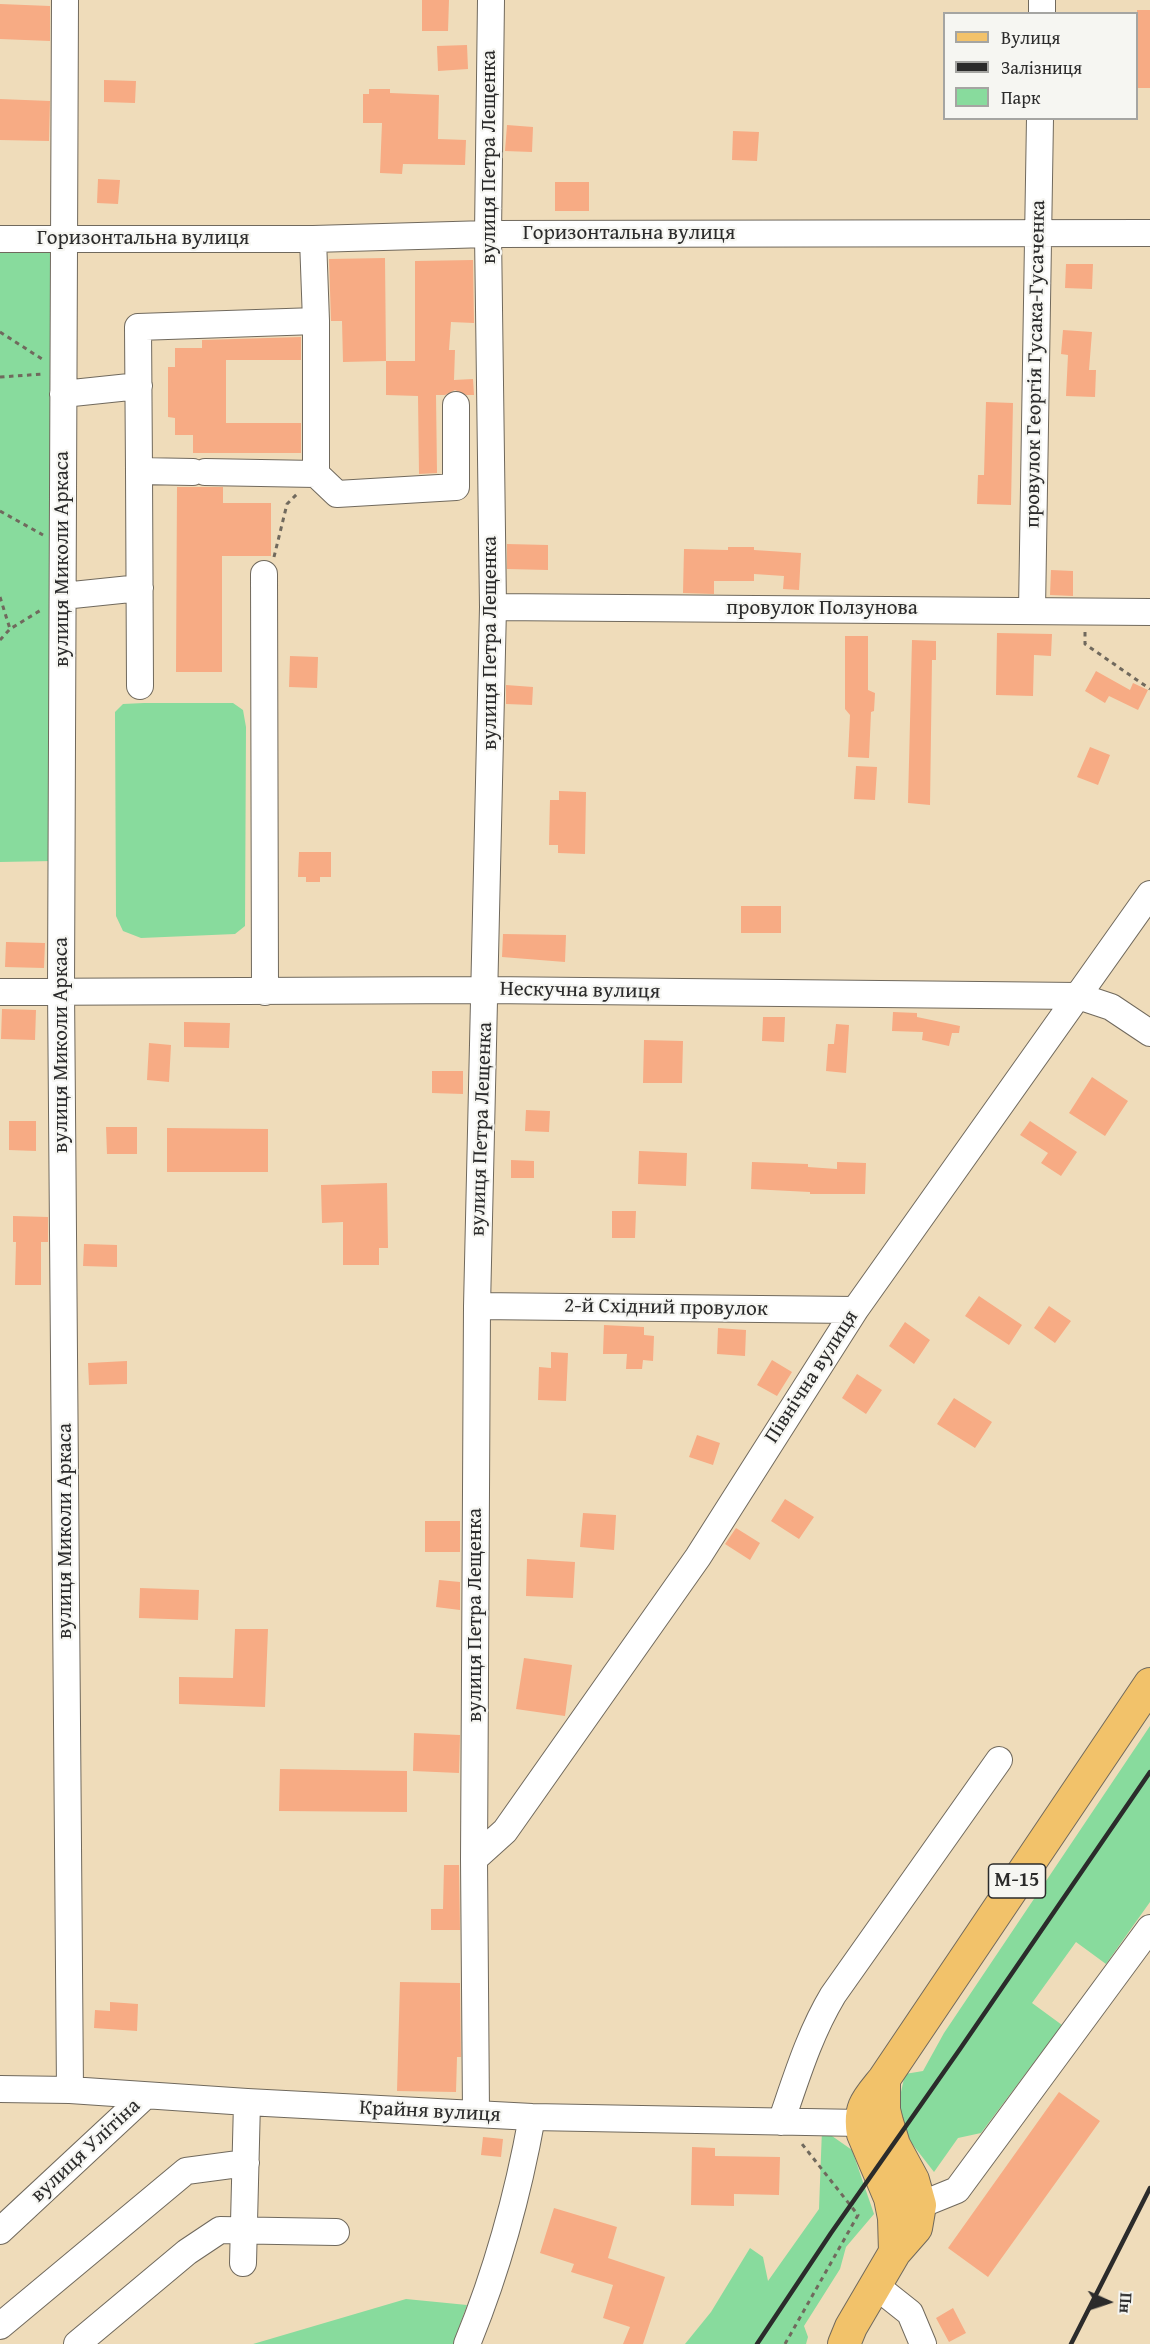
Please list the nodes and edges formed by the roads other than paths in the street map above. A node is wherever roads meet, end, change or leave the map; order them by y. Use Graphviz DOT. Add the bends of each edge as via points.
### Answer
graph roads {
  1 [pos="65,0"];
  2 [pos="491,0"];
  3 [pos="1040,120"];
  4 [pos="1150,233"];
  5 [pos="488,234"];
  6 [pos="1038,234"];
  7 [pos="0,239"];
  8 [pos="64,239"];
  9 [pos="314,239"];
  10 [pos="316,321"];
  11 [pos="63,384"];
  12 [pos="138,386"];
  13 [pos="456,405"];
  14 [pos="139,471"];
  15 [pos="316,474"];
  16 [pos="264,574"];
  17 [pos="140,588"];
  18 [pos="63,597"];
  19 [pos="493,607"];
  20 [pos="1032,610"];
  21 [pos="1150,612"];
  22 [pos="140,686"];
  23 [pos="1150,894"];
  24 [pos="486,990"];
  25 [pos="0,992"];
  26 [pos="61,992"];
  27 [pos="265,992"];
  28 [pos="1077,996"];
  29 [pos="1150,1033"];
  30 [pos="477,1306"];
  31 [pos="855,1310"];
  32 [pos="1150,1684"];
  33 [pos="999,1760"];
  34 [pos="474,1859"];
  35 [pos="1150,1928"];
  36 [pos="0,2089"];
  37 [pos="70,2090"];
  38 [pos="145,2096"];
  39 [pos="247,2102"];
  40 [pos="476,2113"];
  41 [pos="532,2117"];
  42 [pos="782,2122"];
  43 [pos="874,2123"];
  44 [pos="246,2163"];
  45 [pos="920,2205"];
  46 [pos="0,2230"];
  47 [pos="244,2230"];
  48 [pos="336,2232"];
  49 [pos="895,2252"];
  50 [pos="243,2263"];
  51 [pos="876,2286"];
  52 [pos="0,2326"];
  53 [pos="77,2344"];
  54 [pos="467,2344"];
  55 [pos="844,2344"];
  56 [pos="923,2344"];
  1 -- 8 [label="street, вулиця Миколи Аркаса"];
  2 -- 5 [label="street, вулиця Петра Лещенка"];
  3 -- 6 [label="street, провулок Георгія Гусака-Гусаченка"];
  4 -- 6 [label="street, Горизонтальна вулиця"];
  5 -- 6 [label="street, Горизонтальна вулиця"];
  5 -- 9 [label="street, Горизонтальна вулиця"];
  5 -- 19 [label="street, вулиця Петра Лещенка"];
  6 -- 20 [label="street, провулок Георгія Гусака-Гусаченка"];
  7 -- 8 [label="street, Горизонтальна вулиця"];
  8 -- 9 [label="street, Горизонтальна вулиця"];
  8 -- 11 [label="street, вулиця Миколи Аркаса"];
  9 -- 10 [label="street"];
  10 -- 12 [label="street" via="138,327"];
  10 -- 15 [label="street"];
  11 -- 12 [label="street"];
  11 -- 18 [label="street, вулиця Миколи Аркаса"];
  12 -- 14 [label="street"];
  13 -- 15 [label="street" via="456,488 337,494"];
  14 -- 15 [label="street"];
  14 -- 17 [label="street"];
  16 -- 27 [label="street"];
  17 -- 18 [label="street"];
  17 -- 22 [label="street"];
  18 -- 26 [label="street, вулиця Миколи Аркаса"];
  19 -- 20 [label="street, провулок Ползунова"];
  19 -- 24 [label="street, вулиця Петра Лещенка"];
  20 -- 21 [label="street, провулок Ползунова"];
  23 -- 28 [label="street, Північна вулиця"];
  24 -- 27 [label="street, Нескучна вулиця"];
  24 -- 28 [label="street, Нескучна вулиця"];
  24 -- 30 [label="street, вулиця Петра Лещенка"];
  25 -- 26 [label="street, Нескучна вулиця"];
  26 -- 27 [label="street, Нескучна вулиця"];
  26 -- 37 [label="street, вулиця Миколи Аркаса"];
  28 -- 29 [label="street, Нескучна вулиця" via="1111,1006"];
  28 -- 31 [label="street, Північна вулиця"];
  30 -- 31 [label="street, 2-й Східний провулок"];
  30 -- 34 [label="street, вулиця Петра Лещенка"];
  31 -- 34 [label="street, Північна вулиця" via="698,1557 505,1831"];
  32 -- 43 [label="main road, М-15" via="884,2079"];
  33 -- 42 [label="street" via="833,1995 808,2043"];
  34 -- 40 [label="street, вулиця Петра Лещенка"];
  35 -- 45 [label="street" via="957,2190"];
  36 -- 37 [label="street, Крайня вулиця"];
  37 -- 38 [label="street, Крайня вулиця"];
  38 -- 39 [label="street, Крайня вулиця"];
  38 -- 46 [label="street, вулиця Улітіна"];
  39 -- 40 [label="street, Крайня вулиця"];
  39 -- 44 [label="street"];
  40 -- 41 [label="street, Крайня вулиця"];
  41 -- 42 [label="street, Крайня вулиця"];
  41 -- 54 [label="street" via="492,2280"];
  42 -- 43 [label="street, Крайня вулиця"];
  43 -- 45 [label="main road, М-15" via="894,2145 913,2180"];
  43 -- 49 [label="main road, М-15" via="868,2149 890,2198"];
  44 -- 47 [label="street"];
  44 -- 52 [label="street" via="186,2171"];
  45 -- 49 [label="main road" via="916,2228"];
  47 -- 48 [label="street"];
  47 -- 50 [label="street"];
  47 -- 53 [label="street" via="220,2230 187,2252"];
  49 -- 51 [label="main road"];
  51 -- 55 [label="main road"];
  51 -- 56 [label="street" via="910,2313"];
}
